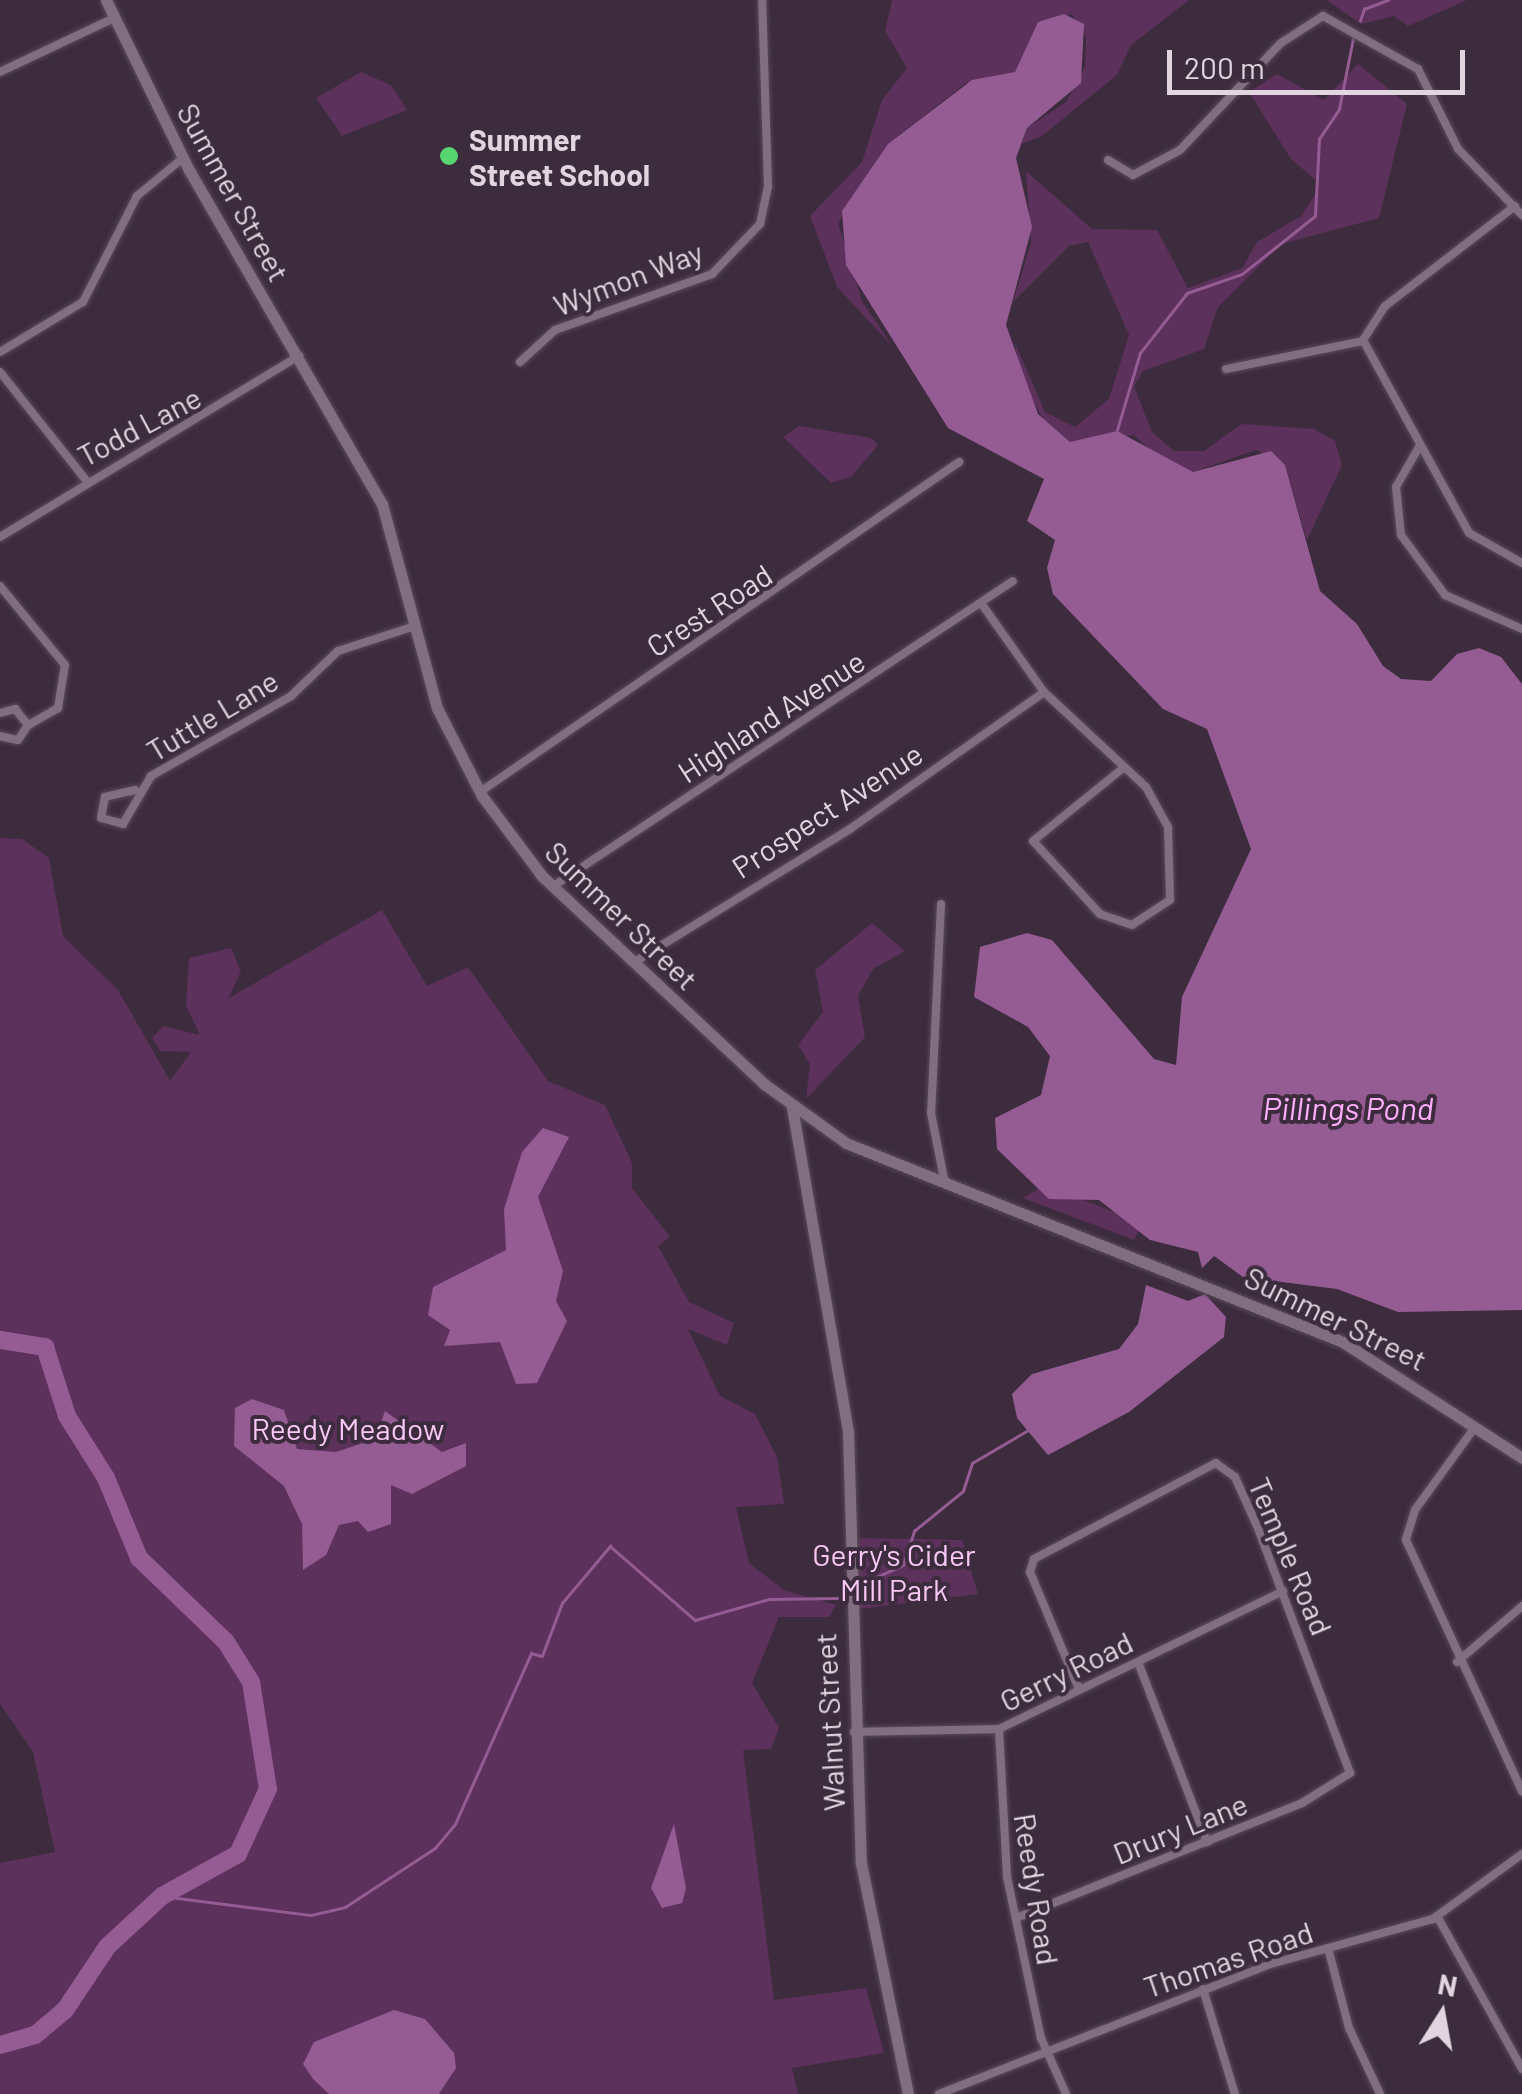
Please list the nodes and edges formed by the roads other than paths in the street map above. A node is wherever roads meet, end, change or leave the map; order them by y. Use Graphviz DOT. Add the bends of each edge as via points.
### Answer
graph roads {
  1 [pos="106,0"];
  2 [pos="762,0"];
  3 [pos="114,18"];
  4 [pos="0,72"];
  5 [pos="184,158"];
  6 [pos="1108,160"];
  7 [pos="1515,206"];
  8 [pos="1522,214"];
  9 [pos="1363,341"];
  10 [pos="0,352"];
  11 [pos="300,356"];
  12 [pos="520,362"];
  13 [pos="1226,369"];
  14 [pos="0,372"];
  15 [pos="1419,446"];
  16 [pos="960,462"];
  17 [pos="86,480"];
  18 [pos="0,536"];
  19 [pos="1522,563"];
  20 [pos="1013,582"];
  21 [pos="0,586"];
  22 [pos="981,603"];
  23 [pos="415,626"];
  24 [pos="1522,628"];
  25 [pos="1044,692"];
  26 [pos="0,713"];
  27 [pos="28,725"];
  28 [pos="0,736"];
  29 [pos="1122,769"];
  30 [pos="136,790"];
  31 [pos="480,792"];
  32 [pos="552,887"];
  33 [pos="941,904"];
  34 [pos="633,963"];
  35 [pos="792,1107"];
  36 [pos="945,1184"];
  37 [pos="1478,1424"];
  38 [pos="1522,1458"];
  39 [pos="1282,1590"];
  40 [pos="1522,1606"];
  41 [pos="1138,1662"];
  42 [pos="1457,1662"];
  43 [pos="1078,1687"];
  44 [pos="999,1729"];
  45 [pos="854,1732"];
  46 [pos="1350,1773"];
  47 [pos="1522,1791"];
  48 [pos="1207,1842"];
  49 [pos="1522,1854"];
  50 [pos="1021,1916"];
  51 [pos="1437,1916"];
  52 [pos="1328,1948"];
  53 [pos="1203,1989"];
  54 [pos="1051,2050"];
  55 [pos="1522,2069"];
  56 [pos="908,2094"];
  57 [pos="939,2094"];
  58 [pos="1066,2094"];
  59 [pos="1235,2094"];
  60 [pos="1380,2094"];
  1 -- 3 [label="main road, Summer Street"];
  2 -- 12 [label="street, Wymon Way" via="768,187 760,224 712,274 554,330"];
  3 -- 4 [label="street"];
  3 -- 5 [label="main road, Summer Street"];
  5 -- 10 [label="street" via="137,196 83,302"];
  5 -- 11 [label="main road, Summer Street"];
  6 -- 7 [label="street" via="1132,175 1180,150 1281,43 1324,16 1418,69 1458,149"];
  7 -- 8 [label="street"];
  7 -- 9 [label="street" via="1388,303"];
  9 -- 13 [label="street"];
  9 -- 15 [label="street"];
  11 -- 17 [label="street, Todd Lane"];
  11 -- 23 [label="main road, Summer Street" via="387,516"];
  14 -- 17 [label="street"];
  15 -- 19 [label="street" via="1476,542"];
  15 -- 24 [label="street" via="1396,487 1403,540 1445,596"];
  16 -- 31 [label="street, Crest Road"];
  17 -- 18 [label="street, Todd Lane"];
  20 -- 22 [label="street, Highland Avenue"];
  21 -- 27 [label="street" via="65,666 58,708"];
  22 -- 25 [label="street"];
  22 -- 32 [label="street, Highland Avenue"];
  23 -- 30 [label="street, Tuttle Lane" via="338,652 292,696"];
  23 -- 31 [label="main road, Summer Street" via="437,708"];
  25 -- 29 [label="street"];
  25 -- 34 [label="street, Prospect Avenue" via="850,829"];
  26 -- 27 [label="street" via="14,709"];
  27 -- 28 [label="street" via="18,740"];
  29 -- 29 [label="street" via="1146,787 1173,846 1170,900 1151,920 1109,922 1034,848 1036,834"];
  30 -- 30 [label="street, Tuttle Lane" via="123,824 101,818 105,797"];
  31 -- 32 [label="main road, Summer Street"];
  32 -- 34 [label="main road, Summer Street"];
  33 -- 36 [label="street" via="932,1114"];
  34 -- 35 [label="main road, Summer Street"];
  35 -- 36 [label="main road, Summer Street" via="862,1152"];
  35 -- 45 [label="main road, Walnut Street" via="848,1432"];
  36 -- 37 [label="main road, Summer Street" via="1324,1334"];
  37 -- 38 [label="main road, Summer Street"];
  37 -- 42 [label="street" via="1414,1510 1406,1540"];
  39 -- 41 [label="street, Gerry Road"];
  39 -- 43 [label="street, Temple Road" via="1235,1476 1216,1463 1192,1472 1034,1559 1030,1572"];
  39 -- 46 [label="street, Temple Road"];
  40 -- 42 [label="street"];
  41 -- 43 [label="street, Gerry Road"];
  41 -- 48 [label="street"];
  42 -- 47 [label="street"];
  43 -- 44 [label="street, Gerry Road"];
  44 -- 45 [label="street, Gerry Road"];
  44 -- 50 [label="street, Reedy Road" via="1007,1877"];
  45 -- 56 [label="main road, Walnut Street" via="872,1944"];
  46 -- 48 [label="street, Drury Lane"];
  48 -- 50 [label="street, Drury Lane"];
  49 -- 51 [label="street, Thomas Road"];
  50 -- 54 [label="street, Reedy Road" via="1028,1986"];
  51 -- 52 [label="street, Thomas Road"];
  51 -- 55 [label="street"];
  52 -- 53 [label="street, Thomas Road"];
  52 -- 60 [label="street" via="1349,2028"];
  53 -- 54 [label="street, Thomas Road"];
  53 -- 59 [label="street"];
  54 -- 57 [label="street, Thomas Road"];
  54 -- 58 [label="street, Reedy Road"];
}
